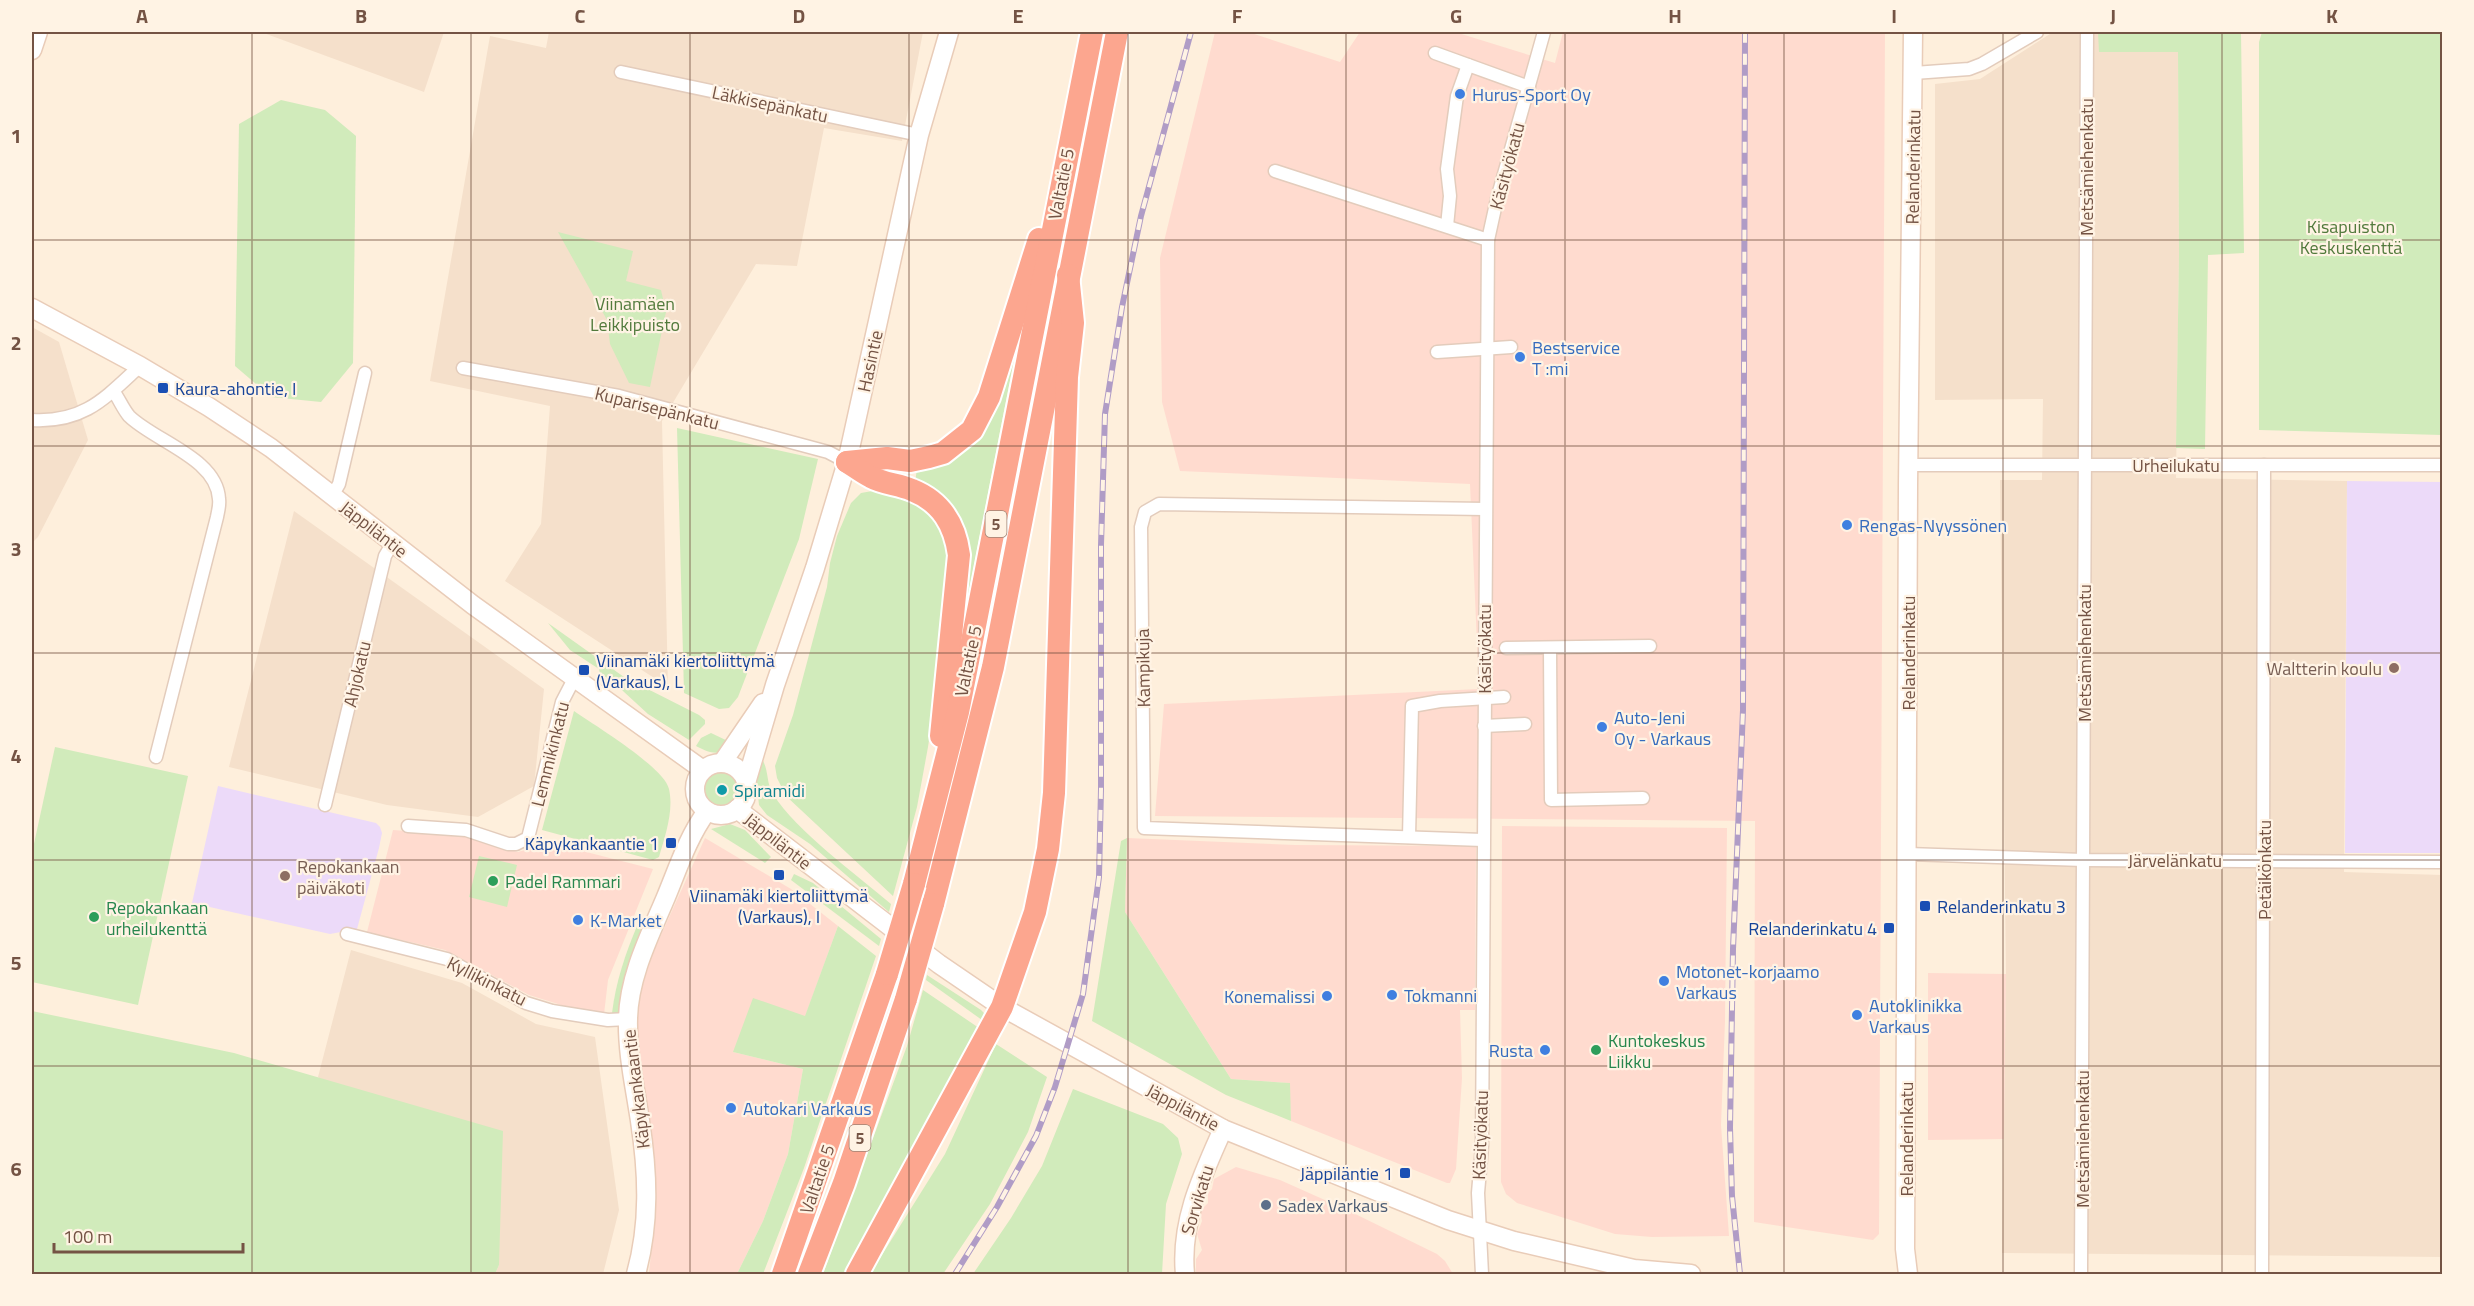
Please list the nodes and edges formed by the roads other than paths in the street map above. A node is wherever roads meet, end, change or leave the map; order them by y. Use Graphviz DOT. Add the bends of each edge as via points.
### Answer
graph roads {
  1 [pos="38,32"];
  2 [pos="949,32"];
  3 [pos="1092,32"];
  4 [pos="1117,32"];
  5 [pos="1544,32"];
  6 [pos="1913,32"];
  7 [pos="2037,32"];
  8 [pos="2087,32"];
  9 [pos="32,50"];
  10 [pos="1435,53"];
  11 [pos="1468,65"];
  12 [pos="621,72"];
  13 [pos="1914,73"];
  14 [pos="1529,87"];
  15 [pos="919,135"];
  16 [pos="1066,161"];
  17 [pos="1275,171"];
  18 [pos="1447,226"];
  19 [pos="1488,240"];
  20 [pos="1068,275"];
  21 [pos="32,308"];
  22 [pos="1510,346"];
  23 [pos="1488,348"];
  24 [pos="1437,352"];
  25 [pos="140,366"];
  26 [pos="463,369"];
  27 [pos="365,373"];
  28 [pos="114,392"];
  29 [pos="32,420"];
  30 [pos="848,462"];
  31 [pos="1909,465"];
  32 [pos="2085,465"];
  33 [pos="2264,465"];
  34 [pos="2442,465"];
  35 [pos="332,496"];
  36 [pos="1485,509"];
  37 [pos="392,544"];
  38 [pos="1650,645"];
  39 [pos="1506,648"];
  40 [pos="1550,649"];
  41 [pos="574,677"];
  42 [pos="775,685"];
  43 [pos="1504,697"];
  44 [pos="1484,700"];
  45 [pos="1525,723"];
  46 [pos="1484,726"];
  47 [pos="156,757"];
  48 [pos="722,763"];
  49 [pos="703,770"];
  50 [pos="746,783"];
  51 [pos="937,794"];
  52 [pos="1643,798"];
  53 [pos="325,805"];
  54 [pos="737,809"];
  55 [pos="706,811"];
  56 [pos="408,826"];
  57 [pos="1408,837"];
  58 [pos="1483,840"];
  59 [pos="1908,854"];
  60 [pos="2083,860"];
  61 [pos="2264,861"];
  62 [pos="2442,862"];
  63 [pos="347,934"];
  64 [pos="1002,1007"];
  65 [pos="628,1019"];
  66 [pos="1223,1129"];
  67 [pos="1478,1230"];
  68 [pos="636,1275"];
  69 [pos="783,1275"];
  70 [pos="809,1275"];
  71 [pos="857,1275"];
  72 [pos="1185,1275"];
  73 [pos="1482,1275"];
  74 [pos="1691,1275"];
  75 [pos="1908,1275"];
  76 [pos="2081,1275"];
  77 [pos="2262,1275"];
  1 -- 9 [label="main road"];
  2 -- 15 [label="main road, Hasintie"];
  3 -- 16 [label="highway, Valtatie 5 / 5"];
  4 -- 20 [label="highway, Valtatie 5 / 5"];
  5 -- 14 [label="street, Käsityökatu"];
  6 -- 13 [label="main road, Relanderinkatu"];
  7 -- 13 [label="street" via="1969,69"];
  8 -- 32 [label="street, Metsämiehenkatu"];
  10 -- 11 [label="street"];
  11 -- 14 [label="street"];
  11 -- 18 [label="street" via="1457,96 1447,169"];
  12 -- 15 [label="street, Läkkisepänkatu"];
  13 -- 31 [label="main road, Relanderinkatu"];
  14 -- 19 [label="street, Käsityökatu"];
  15 -- 30 [label="main road, Hasintie"];
  16 -- 30 [label="highway" via="996,377 972,430 943,453 929,457"];
  16 -- 51 [label="highway, Valtatie 5 / 5" via="991,553"];
  17 -- 18 [label="street"];
  18 -- 19 [label="street"];
  19 -- 23 [label="street, Käsityökatu"];
  20 -- 64 [label="highway" via="1073,323 1067,377 1054,793 1035,912"];
  20 -- 70 [label="highway, Valtatie 5 / 5, bridge" via="993,667 933,904 906,999"];
  21 -- 25 [label="main road, Jäppiläntie"];
  22 -- 23 [label="street"];
  23 -- 24 [label="street"];
  23 -- 36 [label="street, Käsityökatu"];
  25 -- 28 [label="street"];
  25 -- 35 [label="main road, Jäppiläntie" via="271,448"];
  26 -- 30 [label="street, Kuparisepänkatu" via="619,396 828,452"];
  27 -- 35 [label="street" via="339,484"];
  28 -- 29 [label="street" via="74,416"];
  28 -- 47 [label="street" via="128,415 192,458 211,477 219,498"];
  30 -- 42 [label="main road, Hasintie"];
  30 -- 51 [label="highway" via="873,478 926,497 947,518 955,534 959,555"];
  31 -- 32 [label="street, Urheilukatu"];
  31 -- 59 [label="main road, Relanderinkatu"];
  32 -- 33 [label="street, Urheilukatu"];
  32 -- 60 [label="street, Metsämiehenkatu"];
  33 -- 34 [label="street, Urheilukatu"];
  33 -- 61 [label="street, Petäikönkatu"];
  35 -- 37 [label="main road, Jäppiläntie"];
  36 -- 44 [label="street, Käsityökatu"];
  36 -- 57 [label="street, Kampikuja" via="1159,504 1145,512 1141,527 1144,828"];
  37 -- 41 [label="main road, Jäppiläntie"];
  37 -- 53 [label="street, Ahjokatu" via="385,556"];
  38 -- 40 [label="street"];
  39 -- 40 [label="street"];
  40 -- 52 [label="street" via="1551,800"];
  41 -- 49 [label="main road, Jäppiläntie"];
  41 -- 56 [label="street, Lemmikinkatu" via="562,702 530,834 523,842 508,844 466,830"];
  42 -- 48 [label="main road, Hasintie"];
  42 -- 50 [label="main road, Hasintie"];
  43 -- 44 [label="street"];
  44 -- 46 [label="street, Käsityökatu"];
  44 -- 57 [label="street" via="1412,706"];
  45 -- 46 [label="street"];
  46 -- 58 [label="street, Käsityökatu"];
  48 -- 49 [label="main road"];
  48 -- 50 [label="main road" via="737,769"];
  49 -- 55 [label="main road" via="696,780 695,793"];
  50 -- 54 [label="main road" via="745,797"];
  51 -- 69 [label="highway, Valtatie 5 / 5, bridge" via="887,974"];
  54 -- 55 [label="main road" via="724,815"];
  54 -- 64 [label="main road, Jäppiläntie" via="939,964"];
  55 -- 65 [label="main road, Käpykankaantie" via="695,828 634,978"];
  57 -- 58 [label="street, Kampikuja"];
  58 -- 67 [label="street, Käsityökatu"];
  59 -- 60 [label="street, Järvelänkatu"];
  59 -- 75 [label="main road, Relanderinkatu"];
  60 -- 61 [label="street, Järvelänkatu"];
  60 -- 76 [label="street, Metsämiehenkatu"];
  61 -- 62 [label="street, Järvelänkatu"];
  61 -- 77 [label="street, Petäikönkatu"];
  63 -- 65 [label="street, Kyllikinkatu" via="447,959 496,988 545,1009 608,1020"];
  64 -- 66 [label="main road, Jäppiläntie"];
  64 -- 71 [label="highway"];
  65 -- 68 [label="main road, Käpykankaantie" via="647,1186 644,1247"];
  66 -- 67 [label="main road, Jäppiläntie"];
  66 -- 72 [label="main road, Sorvikatu" via="1193,1203 1184,1242"];
  67 -- 73 [label="street, Käsityökatu"];
  67 -- 74 [label="main road, Jäppiläntie" via="1634,1269"];
}
